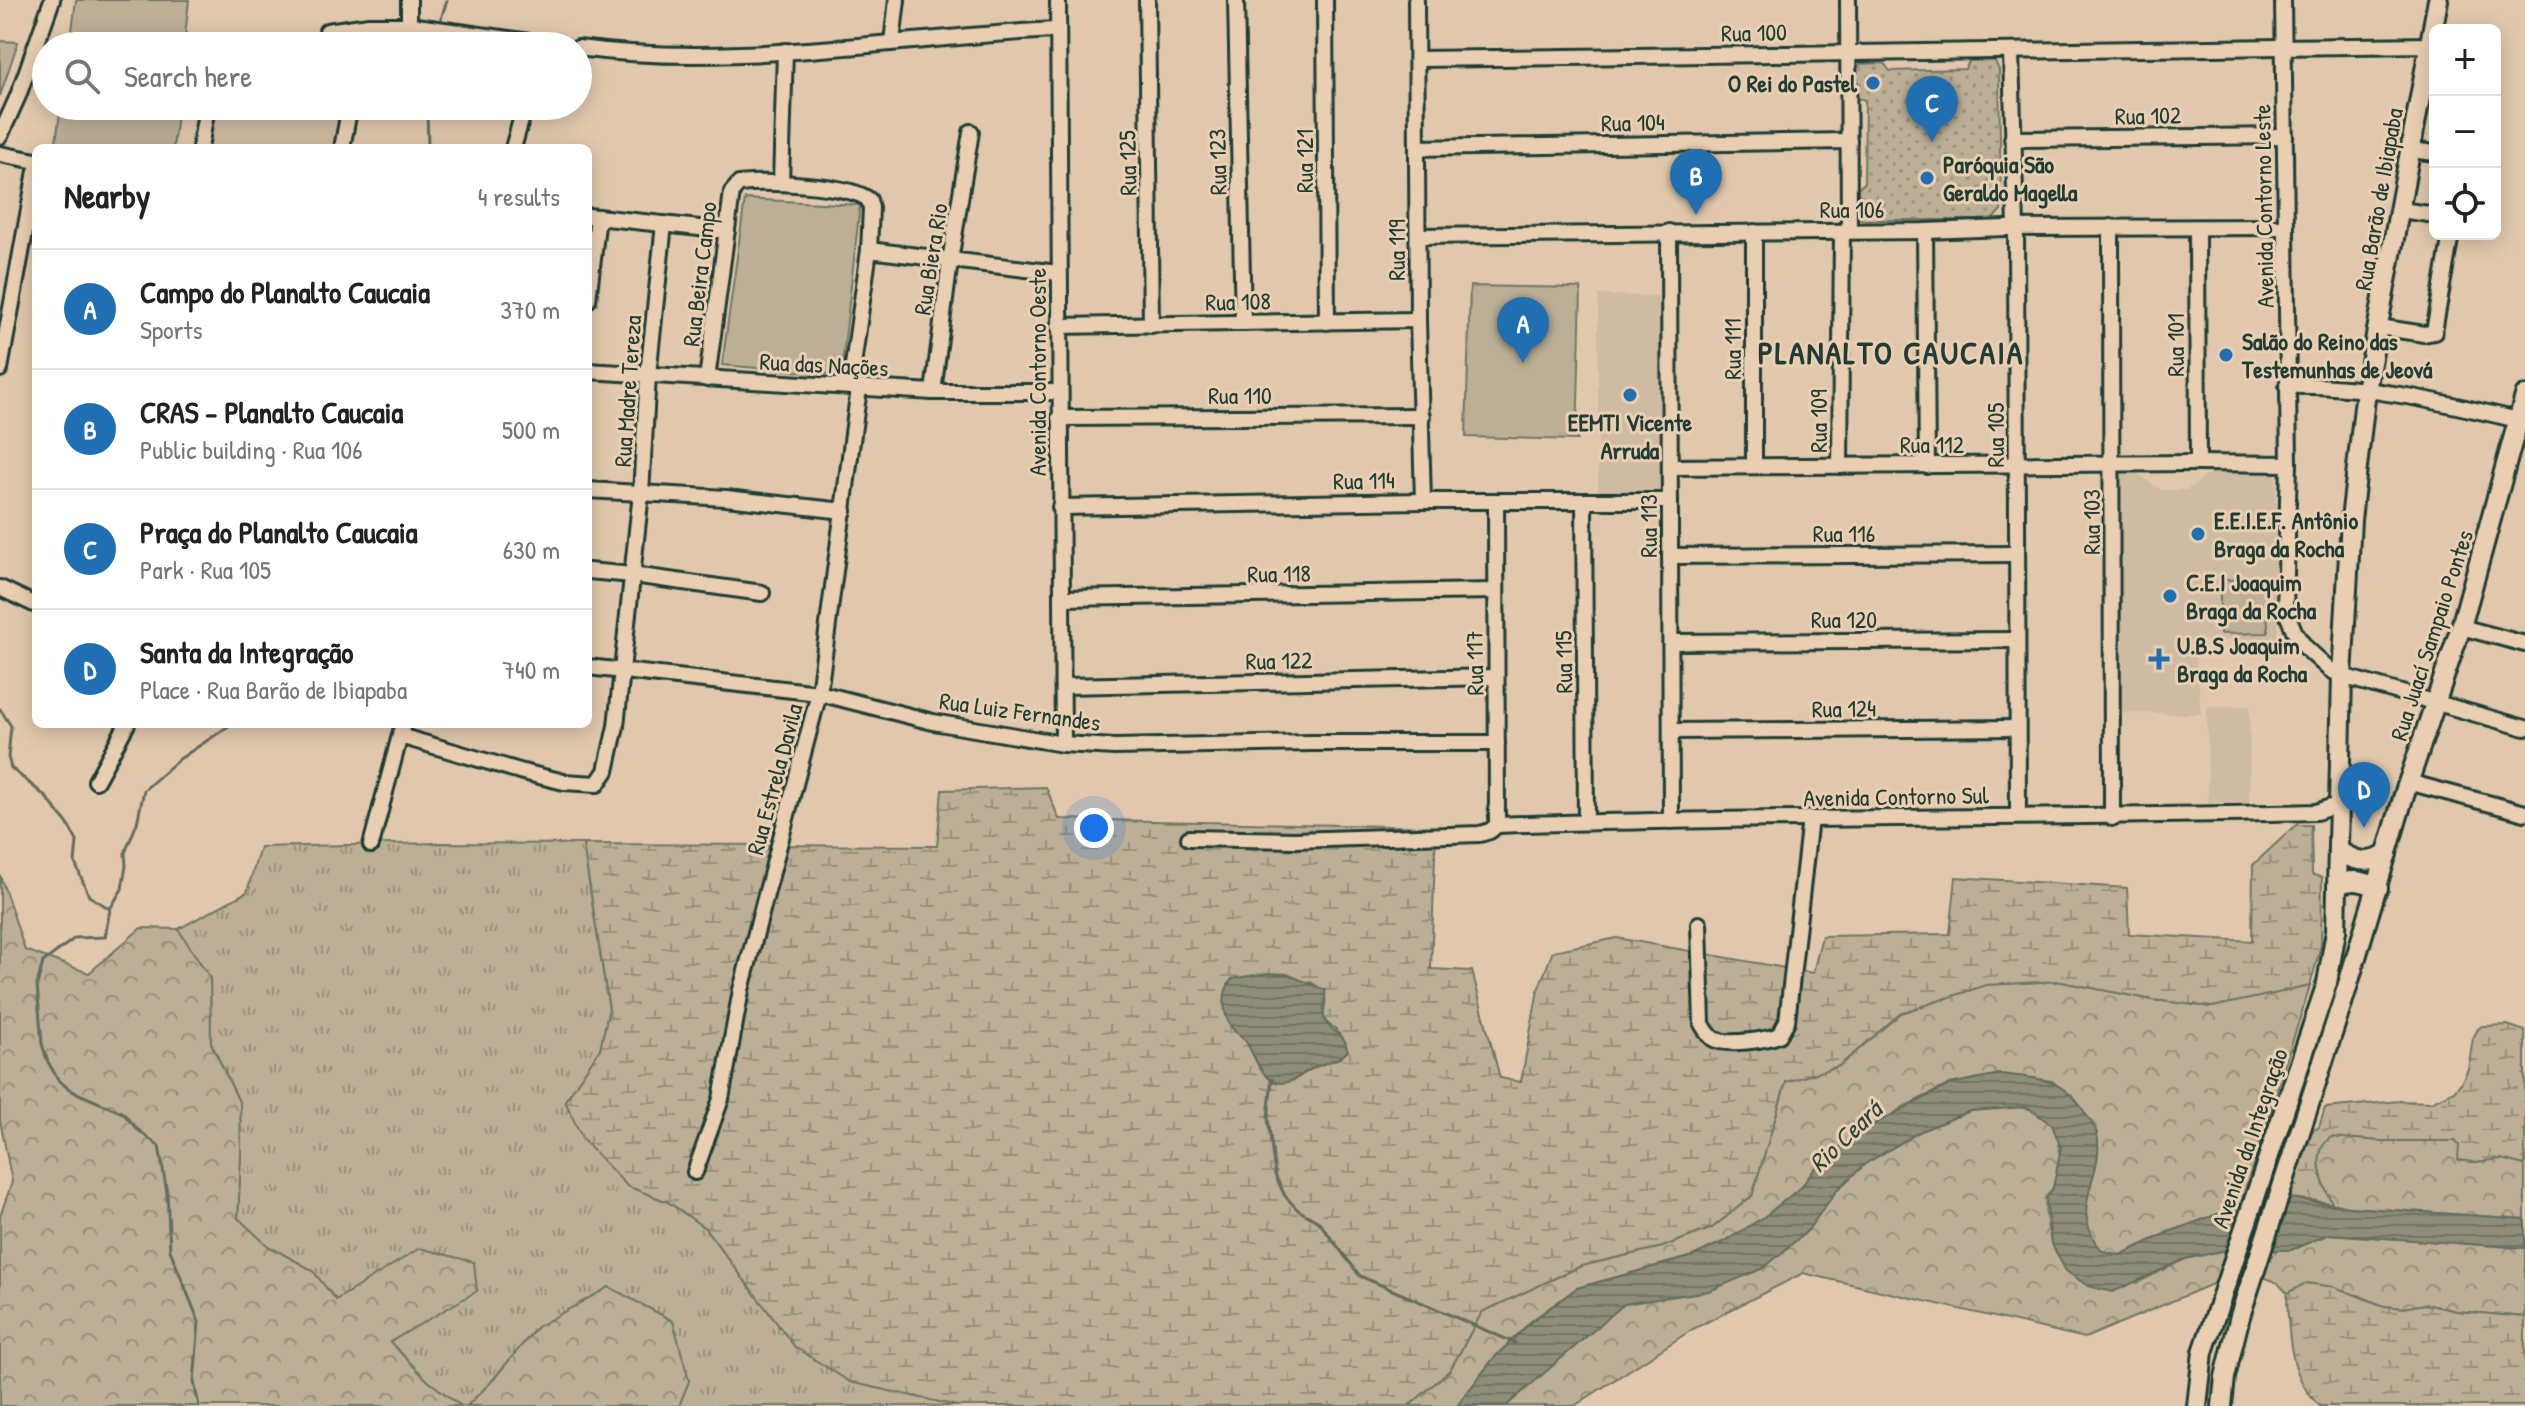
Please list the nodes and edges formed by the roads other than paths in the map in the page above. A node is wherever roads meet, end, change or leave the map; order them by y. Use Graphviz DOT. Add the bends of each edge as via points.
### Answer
graph roads {
  1 [pos="52,0"];
  2 [pos="409,0"];
  3 [pos="897,0"];
  4 [pos="1058,0"];
  5 [pos="1147,0"];
  6 [pos="1236,0"];
  7 [pos="1325,0"];
  8 [pos="1416,0"];
  9 [pos="1848,0"];
  10 [pos="2283,0"];
  11 [pos="2438,0"];
  12 [pos="2434,24"];
  13 [pos="369,25"];
  14 [pos="409,25"];
  15 [pos="1057,30"];
  16 [pos="327,31"];
  17 [pos="41,32"];
  18 [pos="371,32"];
  19 [pos="459,32"];
  20 [pos="892,42"];
  21 [pos="2429,45"];
  22 [pos="2283,47"];
  23 [pos="592,50"];
  24 [pos="785,51"];
  25 [pos="2429,51"];
  26 [pos="1847,52"];
  27 [pos="2011,53"];
  28 [pos="32,56"];
  29 [pos="1418,59"];
  30 [pos="205,120"];
  31 [pos="347,120"];
  32 [pos="521,120"];
  33 [pos="971,132"];
  34 [pos="0,136"];
  35 [pos="2285,136"];
  36 [pos="2012,139"];
  37 [pos="1849,141"];
  38 [pos="201,144"];
  39 [pos="343,144"];
  40 [pos="514,144"];
  41 [pos="1417,148"];
  42 [pos="2411,150"];
  43 [pos="2429,152"];
  44 [pos="0,154"];
  45 [pos="32,161"];
  46 [pos="781,183"];
  47 [pos="32,193"];
  48 [pos="2401,210"];
  49 [pos="2429,214"];
  50 [pos="593,217"];
  51 [pos="664,224"];
  52 [pos="2111,227"];
  53 [pos="2286,227"];
  54 [pos="2016,228"];
  55 [pos="2197,228"];
  56 [pos="727,231"];
  57 [pos="1925,231"];
  58 [pos="1669,232"];
  59 [pos="1754,232"];
  60 [pos="1846,232"];
  61 [pos="1418,236"];
  62 [pos="2450,240"];
  63 [pos="869,250"];
  64 [pos="950,261"];
  65 [pos="1058,273"];
  66 [pos="1418,320"];
  67 [pos="1327,322"];
  68 [pos="1243,323"];
  69 [pos="1151,325"];
  70 [pos="1058,326"];
  71 [pos="2379,327"];
  72 [pos="0,369"];
  73 [pos="592,371"];
  74 [pos="648,375"];
  75 [pos="707,379"];
  76 [pos="2287,386"];
  77 [pos="854,388"];
  78 [pos="2366,390"];
  79 [pos="933,392"];
  80 [pos="1058,392"];
  81 [pos="2525,396"];
  82 [pos="1422,416"];
  83 [pos="1059,418"];
  84 [pos="2518,420"];
  85 [pos="2198,463"];
  86 [pos="2113,464"];
  87 [pos="2289,464"];
  88 [pos="1754,466"];
  89 [pos="1840,466"];
  90 [pos="1927,466"];
  91 [pos="2017,466"];
  92 [pos="1671,467"];
  93 [pos="592,490"];
  94 [pos="641,493"];
  95 [pos="1423,501"];
  96 [pos="1496,501"];
  97 [pos="1584,501"];
  98 [pos="1670,501"];
  99 [pos="1060,507"];
  100 [pos="844,511"];
  101 [pos="2017,554"];
  102 [pos="1670,556"];
  103 [pos="592,571"];
  104 [pos="633,575"];
  105 [pos="0,588"];
  106 [pos="1495,591"];
  107 [pos="762,593"];
  108 [pos="1063,598"];
  109 [pos="32,603"];
  110 [pos="2461,627"];
  111 [pos="2017,640"];
  112 [pos="1671,642"];
  113 [pos="2525,644"];
  114 [pos="592,667"];
  115 [pos="621,671"];
  116 [pos="2342,676"];
  117 [pos="1496,677"];
  118 [pos="1063,686"];
  119 [pos="819,693"];
  120 [pos="2435,702"];
  121 [pos="125,728"];
  122 [pos="2016,728"];
  123 [pos="2525,728"];
  124 [pos="402,730"];
  125 [pos="1672,731"];
  126 [pos="1497,743"];
  127 [pos="1063,744"];
  128 [pos="96,781"];
  129 [pos="2408,782"];
  130 [pos="2340,804"];
  131 [pos="2525,813"];
  132 [pos="2018,816"];
  133 [pos="1810,818"];
  134 [pos="2112,818"];
  135 [pos="1671,821"];
  136 [pos="1586,822"];
  137 [pos="1497,825"];
  138 [pos="1189,838"];
  139 [pos="371,845"];
  140 [pos="2339,851"];
  141 [pos="2387,854"];
  142 [pos="2338,885"];
  143 [pos="2378,888"];
  144 [pos="1699,924"];
  145 [pos="695,1172"];
  146 [pos="2197,1406"];
  147 [pos="2222,1406"];
  1 -- 17 [label="street"];
  2 -- 14 [label="street"];
  3 -- 20 [label="street"];
  4 -- 15 [label="street, Avenida Contorno Oeste"];
  5 -- 69 [label="street, Rua 125"];
  6 -- 68 [label="street, Rua 123"];
  7 -- 67 [label="street, Rua 121"];
  8 -- 29 [label="street, Rua 119"];
  9 -- 26 [label="street, Rua 109"];
  10 -- 22 [label="street, Avenida Contorno Leste"];
  11 -- 12 [label="main road, Rua Barão de Ibiapaba"];
  13 -- 14 [label="street"];
  13 -- 16 [label="street"];
  13 -- 18 [label="street"];
  14 -- 19 [label="street"];
  15 -- 20 [label="street"];
  15 -- 65 [label="street, Avenida Contorno Oeste"];
  20 -- 24 [label="street"];
  21 -- 22 [label="street, Rua 100"];
  22 -- 27 [label="street, Rua 100"];
  22 -- 35 [label="street, Avenida Contorno Leste"];
  23 -- 24 [label="street"];
  24 -- 46 [label="street"];
  25 -- 42 [label="main road, Rua Barão de Ibiapaba"];
  26 -- 27 [label="street, Rua 100"];
  26 -- 29 [label="street, Rua 100"];
  26 -- 37 [label="street, Rua 109"];
  27 -- 36 [label="street, Rua 105"];
  28 -- 34 [label="street"];
  29 -- 41 [label="street, Rua 119"];
  30 -- 38 [label="street"];
  31 -- 39 [label="street"];
  32 -- 40 [label="street"];
  33 -- 64 [label="street, Rua Biera Rio"];
  35 -- 36 [label="street, Rua 102"];
  35 -- 53 [label="street, Avenida Contorno Leste"];
  36 -- 54 [label="street, Rua 105"];
  37 -- 41 [label="street, Rua 104"];
  37 -- 60 [label="street, Rua 109"];
  41 -- 61 [label="street, Rua 119"];
  42 -- 43 [label="street"];
  42 -- 48 [label="main road, Rua Barão de Ibiapaba"];
  44 -- 45 [label="street"];
  46 -- 56 [label="street, Rua Beira Campo" via="735,187"];
  46 -- 63 [label="street, Rua Estrela Davila" via="854,192 869,200"];
  47 -- 72 [label="street"];
  48 -- 49 [label="street"];
  48 -- 71 [label="main road, Rua Barão de Ibiapaba"];
  50 -- 51 [label="street"];
  51 -- 56 [label="street"];
  51 -- 74 [label="street, Rua Madre Tereza"];
  52 -- 54 [label="street, Rua 106"];
  52 -- 55 [label="street, Rua 106"];
  52 -- 86 [label="street, Rua 103"];
  53 -- 55 [label="street, Rua 106"];
  53 -- 76 [label="street, Avenida Contorno Leste"];
  54 -- 57 [label="street, Rua 106"];
  54 -- 91 [label="street, Rua 105"];
  55 -- 85 [label="street, Rua 101"];
  56 -- 75 [label="street, Rua Beira Campo"];
  57 -- 60 [label="street, Rua 106"];
  57 -- 90 [label="street"];
  58 -- 59 [label="street, Rua 106"];
  58 -- 61 [label="street, Rua 106"];
  58 -- 92 [label="street, Rua 113"];
  59 -- 60 [label="street, Rua 106"];
  59 -- 88 [label="street, Rua 111"];
  60 -- 89 [label="street, Rua 109"];
  61 -- 66 [label="street, Rua 119"];
  62 -- 71 [label="street" via="2434,332"];
  63 -- 64 [label="street"];
  63 -- 77 [label="street, Rua Estrela Davila"];
  64 -- 65 [label="street"];
  64 -- 79 [label="street, Rua Biera Rio"];
  65 -- 70 [label="street, Avenida Contorno Oeste"];
  66 -- 67 [label="street, Rua 108"];
  66 -- 82 [label="street, Rua 119"];
  67 -- 68 [label="street, Rua 108"];
  68 -- 69 [label="street, Rua 108"];
  69 -- 70 [label="street, Rua 108"];
  70 -- 80 [label="street, Avenida Contorno Oeste"];
  71 -- 78 [label="main road, Rua Barão de Ibiapaba"];
  73 -- 74 [label="street, Rua das Nações"];
  74 -- 75 [label="street, Rua das Nações"];
  74 -- 94 [label="street, Rua Madre Tereza"];
  75 -- 77 [label="street, Rua das Nações"];
  76 -- 78 [label="street"];
  76 -- 87 [label="street, Avenida Contorno Leste"];
  77 -- 79 [label="street, Rua das Nações"];
  77 -- 100 [label="street, Rua Estrela Davila"];
  78 -- 84 [label="street"];
  78 -- 116 [label="main road, Rua Barão de Ibiapaba" via="2351,520"];
  79 -- 80 [label="street, Rua das Nações"];
  80 -- 83 [label="street, Avenida Contorno Oeste"];
  81 -- 84 [label="main road, Rua Juací Sampaio Pontes"];
  82 -- 83 [label="street, Rua 110"];
  82 -- 95 [label="street, Rua 119"];
  83 -- 99 [label="street, Avenida Contorno Oeste"];
  84 -- 110 [label="main road, Rua Juací Sampaio Pontes"];
  85 -- 86 [label="street, Rua 112"];
  85 -- 87 [label="street, Rua 112"];
  86 -- 91 [label="street, Rua 112"];
  86 -- 134 [label="street, Rua 103"];
  87 -- 116 [label="street, Avenida Contorno Leste" via="2285,609 2305,647"];
  88 -- 89 [label="street, Rua 112"];
  88 -- 92 [label="street, Rua 112"];
  89 -- 90 [label="street, Rua 112"];
  90 -- 91 [label="street, Rua 112"];
  91 -- 101 [label="street, Rua 105"];
  92 -- 98 [label="street, Rua 113"];
  93 -- 94 [label="street"];
  94 -- 100 [label="street"];
  94 -- 104 [label="street, Rua Madre Tereza"];
  95 -- 96 [label="street, Rua 114"];
  95 -- 99 [label="street, Rua 114"];
  96 -- 97 [label="street, Rua 114"];
  96 -- 106 [label="street, Rua 117"];
  97 -- 98 [label="street, Rua 114"];
  97 -- 136 [label="street, Rua 115"];
  98 -- 102 [label="street, Rua 113"];
  99 -- 108 [label="street, Avenida Contorno Oeste"];
  100 -- 119 [label="street, Rua Estrela Davila"];
  101 -- 102 [label="street, Rua 116"];
  101 -- 111 [label="street, Rua 105"];
  102 -- 112 [label="street, Rua 113"];
  103 -- 104 [label="street"];
  104 -- 107 [label="street"];
  104 -- 115 [label="street, Rua Madre Tereza"];
  105 -- 109 [label="street"];
  106 -- 108 [label="street, Rua 118"];
  106 -- 117 [label="street, Rua 117"];
  108 -- 118 [label="street, Avenida Contorno Oeste"];
  110 -- 113 [label="street"];
  110 -- 120 [label="main road, Rua Juací Sampaio Pontes"];
  111 -- 112 [label="street, Rua 120"];
  111 -- 122 [label="street, Rua 105"];
  112 -- 125 [label="street, Rua 113"];
  114 -- 115 [label="street, Rua Luiz Fernandes"];
  115 -- 119 [label="street, Rua Luiz Fernandes"];
  115 -- 124 [label="street, Rua Madre Tereza" via="613,741 597,784 523,772"];
  116 -- 120 [label="street"];
  116 -- 130 [label="main road, Rua Barão de Ibiapaba"];
  117 -- 118 [label="street, Rua 122"];
  117 -- 126 [label="street, Rua 117"];
  118 -- 127 [label="street, Avenida Contorno Oeste"];
  119 -- 127 [label="street, Rua Luiz Fernandes" via="933,722"];
  119 -- 145 [label="street, Rua Estrela Davila" via="741,990 721,1099"];
  120 -- 123 [label="street"];
  120 -- 129 [label="main road, Rua Juací Sampaio Pontes"];
  121 -- 128 [label="street"];
  122 -- 125 [label="street, Rua 124"];
  122 -- 132 [label="street, Rua 105"];
  124 -- 139 [label="street"];
  125 -- 135 [label="street, Rua 113"];
  126 -- 127 [label="street, Rua Luiz Fernandes"];
  126 -- 137 [label="street, Rua 117"];
  129 -- 131 [label="street"];
  129 -- 141 [label="main road, Rua Juací Sampaio Pontes"];
  130 -- 134 [label="street, Avenida Contorno Sul" via="2316,812"];
  130 -- 140 [label="main road, Rua Barão de Ibiapaba"];
  132 -- 133 [label="street, Avenida Contorno Sul"];
  132 -- 134 [label="street, Avenida Contorno Sul"];
  133 -- 135 [label="street, Avenida Contorno Sul"];
  133 -- 144 [label="street" via="1787,1021 1779,1035 1723,1041 1706,1031"];
  135 -- 136 [label="street, Avenida Contorno Sul"];
  136 -- 137 [label="street, Avenida Contorno Sul"];
  137 -- 138 [label="street, Avenida Contorno Sul" via="1480,834 1440,836"];
  140 -- 141 [label="main road" via="2363,862"];
  140 -- 142 [label="main road, Rua Barão de Ibiapaba"];
  141 -- 143 [label="main road, Rua Juací Sampaio Pontes"];
  142 -- 143 [label="main road" via="2357,880"];
  142 -- 146 [label="main road, Avenida da Integração" via="2327,983 2203,1352"];
  143 -- 147 [label="main road, Avenida da Integração" via="2231,1348"];
}
